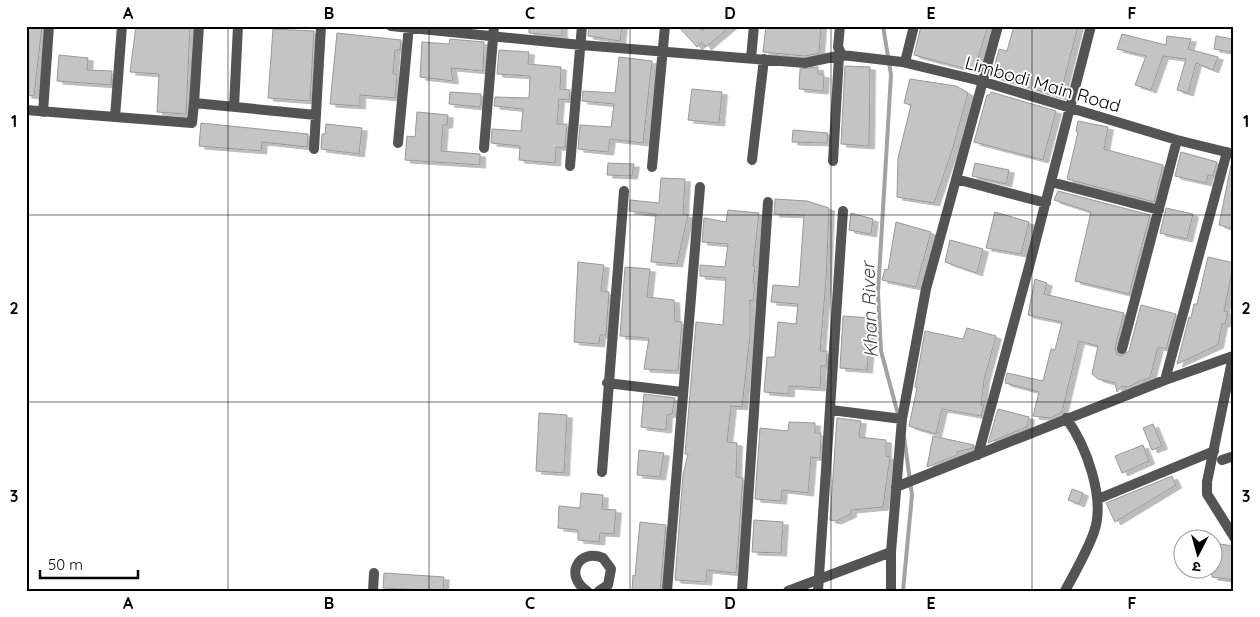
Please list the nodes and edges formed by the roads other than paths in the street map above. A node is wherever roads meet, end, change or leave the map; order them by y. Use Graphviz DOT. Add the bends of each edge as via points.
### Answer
graph roads {
  1 [pos="48,26"];
  2 [pos="122,26"];
  3 [pos="199,26"];
  4 [pos="238,26"];
  5 [pos="321,26"];
  6 [pos="391,26"];
  7 [pos="582,26"];
  8 [pos="665,26"];
  9 [pos="754,26"];
  10 [pos="840,26"];
  11 [pos="914,26"];
  12 [pos="998,26"];
  13 [pos="1091,26"];
  14 [pos="409,27"];
  15 [pos="494,31"];
  16 [pos="581,45"];
  17 [pos="663,51"];
  18 [pos="840,56"];
  19 [pos="751,58"];
  20 [pos="764,59"];
  21 [pos="904,62"];
  22 [pos="981,81"];
  23 [pos="194,103"];
  24 [pos="234,107"];
  25 [pos="1069,107"];
  26 [pos="26,110"];
  27 [pos="43,112"];
  28 [pos="316,115"];
  29 [pos="115,117"];
  30 [pos="1177,140"];
  31 [pos="398,143"];
  32 [pos="484,148"];
  33 [pos="314,149"];
  34 [pos="1230,153"];
  35 [pos="752,160"];
  36 [pos="833,161"];
  37 [pos="570,166"];
  38 [pos="652,167"];
  39 [pos="956,179"];
  40 [pos="1051,182"];
  41 [pos="700,187"];
  42 [pos="624,191"];
  43 [pos="768,202"];
  44 [pos="1046,203"];
  45 [pos="1159,210"];
  46 [pos="843,211"];
  47 [pos="1122,349"];
  48 [pos="1234,353"];
  49 [pos="1165,380"];
  50 [pos="607,383"];
  51 [pos="682,392"];
  52 [pos="831,410"];
  53 [pos="1066,418"];
  54 [pos="902,419"];
  55 [pos="1214,451"];
  56 [pos="978,455"];
  57 [pos="1234,456"];
  58 [pos="1222,460"];
  59 [pos="602,472"];
  60 [pos="896,487"];
  61 [pos="1098,499"];
  62 [pos="1234,537"];
  63 [pos="891,552"];
  64 [pos="374,572"];
  65 [pos="818,585"];
  66 [pos="373,591"];
  67 [pos="586,591"];
  68 [pos="599,591"];
  69 [pos="668,591"];
  70 [pos="742,591"];
  71 [pos="788,591"];
  72 [pos="891,591"];
  73 [pos="1065,591"];
  1 -- 27 [label="street"];
  2 -- 29 [label="street"];
  3 -- 23 [label="street"];
  4 -- 24 [label="street"];
  5 -- 28 [label="street"];
  6 -- 14 [label="street, Limbodi Main Road"];
  7 -- 16 [label="street"];
  8 -- 17 [label="street"];
  9 -- 19 [label="street"];
  10 -- 18 [label="street"];
  11 -- 21 [label="street"];
  12 -- 22 [label="street"];
  13 -- 25 [label="street"];
  14 -- 15 [label="street, Limbodi Main Road"];
  14 -- 31 [label="street"];
  15 -- 16 [label="street, Limbodi Main Road"];
  15 -- 32 [label="street"];
  16 -- 17 [label="street, Limbodi Main Road"];
  16 -- 37 [label="street"];
  17 -- 19 [label="street, Limbodi Main Road"];
  17 -- 38 [label="street"];
  18 -- 20 [label="street, Limbodi Main Road" via="804,63"];
  18 -- 21 [label="street, Limbodi Main Road"];
  18 -- 36 [label="street"];
  19 -- 20 [label="street, Limbodi Main Road"];
  20 -- 35 [label="street"];
  21 -- 22 [label="street, Limbodi Main Road"];
  22 -- 25 [label="street, Limbodi Main Road"];
  22 -- 39 [label="street"];
  23 -- 24 [label="street"];
  23 -- 29 [label="street" via="192,123"];
  24 -- 28 [label="street"];
  25 -- 30 [label="street, Limbodi Main Road"];
  25 -- 40 [label="street"];
  26 -- 27 [label="street"];
  27 -- 29 [label="street"];
  28 -- 33 [label="street"];
  30 -- 34 [label="street, Limbodi Main Road"];
  30 -- 45 [label="street"];
  34 -- 49 [label="street"];
  39 -- 44 [label="street"];
  39 -- 54 [label="street" via="926,288"];
  40 -- 44 [label="street"];
  40 -- 45 [label="street"];
  41 -- 51 [label="street"];
  42 -- 50 [label="street"];
  43 -- 70 [label="street"];
  44 -- 56 [label="street"];
  45 -- 47 [label="street"];
  46 -- 52 [label="street"];
  48 -- 49 [label="street"];
  48 -- 55 [label="street"];
  49 -- 53 [label="street"];
  50 -- 51 [label="street"];
  50 -- 59 [label="street"];
  51 -- 69 [label="street"];
  52 -- 54 [label="street"];
  52 -- 65 [label="street"];
  53 -- 56 [label="street"];
  53 -- 61 [label="street" via="1088,463"];
  54 -- 60 [label="street"];
  55 -- 61 [label="street"];
  55 -- 62 [label="street" via="1207,494"];
  56 -- 60 [label="street"];
  57 -- 58 [label="street"];
  60 -- 63 [label="street"];
  61 -- 73 [label="street" via="1095,530"];
  63 -- 65 [label="street"];
  63 -- 72 [label="street"];
  64 -- 66 [label="street"];
  65 -- 71 [label="street"];
  67 -- 68 [label="street" via="577,582 575,570 581,560 592,555 603,558 611,569 608,584"];
}
